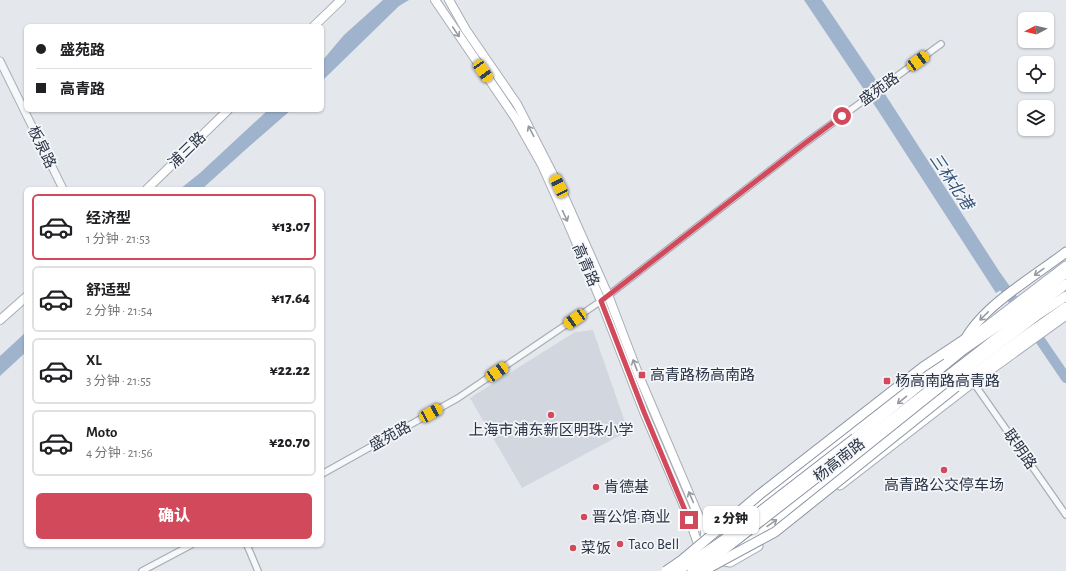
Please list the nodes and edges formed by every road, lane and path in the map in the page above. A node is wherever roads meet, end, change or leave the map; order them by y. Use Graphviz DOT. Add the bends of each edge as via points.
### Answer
graph roads {
  1 [pos="341,0"];
  2 [pos="435,0"];
  3 [pos="449,0"];
  4 [pos="316,24"];
  5 [pos="941,44"];
  6 [pos="0,61"];
  7 [pos="24,110"];
  8 [pos="25,112"];
  9 [pos="226,112"];
  10 [pos="62,187"];
  11 [pos="149,187"];
  12 [pos="1064,256"];
  13 [pos="1066,266"];
  14 [pos="1066,273"];
  15 [pos="1045,283"];
  16 [pos="1066,284"];
  17 [pos="1066,290"];
  18 [pos="1066,296"];
  19 [pos="604,298"];
  20 [pos="24,299"];
  21 [pos="1045,300"];
  22 [pos="1032,306"];
  23 [pos="1066,307"];
  24 [pos="1066,315"];
  25 [pos="0,320"];
  26 [pos="1016,328"];
  27 [pos="965,339"];
  28 [pos="1011,356"];
  29 [pos="992,360"];
  30 [pos="972,361"];
  31 [pos="943,366"];
  32 [pos="984,366"];
  33 [pos="925,372"];
  34 [pos="973,382"];
  35 [pos="857,441"];
  36 [pos="324,473"];
  37 [pos="1066,515"];
  38 [pos="706,533"];
  39 [pos="709,543"];
  40 [pos="187,547"];
  41 [pos="248,547"];
  42 [pos="701,554"];
  43 [pos="707,566"];
  44 [pos="142,571"];
  45 [pos="258,571"];
  46 [pos="666,571"];
  47 [pos="674,571"];
  48 [pos="678,571"];
  49 [pos="693,571"];
  50 [pos="697,571"];
  51 [pos="720,571"];
  1 -- 4 [label="main road"];
  2 -- 19 [label="main road, 高青路, one-way" via="524,132"];
  19 -- 3 [label="main road, 高青路, one-way" via="564,196 525,118"];
  5 -- 19 [label="street, 盛苑路" via="804,144"];
  6 -- 7 [label="street, 板泉路"];
  8 -- 10 [label="street, 板泉路"];
  9 -- 11 [label="main road, 浦三路"];
  12 -- 15 [label="main road, 杨高南路"];
  12 -- 27 [label="main road, one-way" via="999,301"];
  13 -- 15 [label="main road, 杨高南路"];
  14 -- 22 [label="main road, 杨高南路"];
  15 -- 22 [label="main road, 杨高南路"];
  16 -- 21 [label="main road, 杨高南路"];
  17 -- 21 [label="main road, 杨高南路"];
  18 -- 22 [label="main road, 杨高南路"];
  19 -- 36 [label="street, 盛苑路" via="458,398"];
  38 -- 19 [label="main road, 高青路, one-way"];
  19 -- 42 [label="main road, 高青路" via="644,412"];
  20 -- 25 [label="main road"];
  21 -- 22 [label="main road, 杨高南路"];
  22 -- 26 [label="main road, 杨高南路"];
  22 -- 26 [label="main road, 杨高南路"];
  23 -- 26 [label="main road"];
  24 -- 26 [label="main road" via="1047,330"];
  26 -- 27 [label="main road, 杨高南路"];
  26 -- 28 [label="main road"];
  26 -- 29 [label="main road"];
  26 -- 30 [label="main road, 杨高南路"];
  26 -- 30 [label="main road, 杨高南路" via="991,350"];
  26 -- 31 [label="main road, 杨高南路" via="963,350"];
  27 -- 33 [label="main road, 杨高南路"];
  27 -- 46 [label="main road, 杨高南路, bridge" via="923,367"];
  28 -- 32 [label="main road, 杨高南路"];
  28 -- 34 [label="main road, 杨高南路"];
  29 -- 30 [label="main road, 杨高南路"];
  29 -- 32 [label="main road, 杨高南路"];
  30 -- 35 [label="main road, 杨高南路"];
  43 -- 30 [label="main road, 杨高南路, one-way" via="772,524"];
  31 -- 33 [label="main road, 杨高南路"];
  31 -- 35 [label="main road, 杨高南路, one-way"];
  32 -- 43 [label="main road, 杨高南路, bridge" via="775,532"];
  33 -- 38 [label="main road, 杨高南路" via="900,381"];
  33 -- 39 [label="main road, 杨高南路"];
  34 -- 37 [label="street, 联明路"];
  34 -- 43 [label="main road, 杨高南路" via="774,537 730,562"];
  35 -- 48 [label="main road, 杨高南路, bridge"];
  35 -- 49 [label="main road, 杨高南路, bridge" via="724,549"];
  38 -- 39 [label="main road, 高青路"];
  38 -- 42 [label="main road"];
  38 -- 43 [label="main road"];
  39 -- 43 [label="main road"];
  40 -- 44 [label="street"];
  41 -- 45 [label="street"];
  42 -- 43 [label="main road, 高青路"];
  42 -- 47 [label="main road"];
  43 -- 49 [label="main road, 杨高南路"];
  43 -- 50 [label="main road, 杨高南路"];
  43 -- 51 [label="main road, 高青路"];
}
